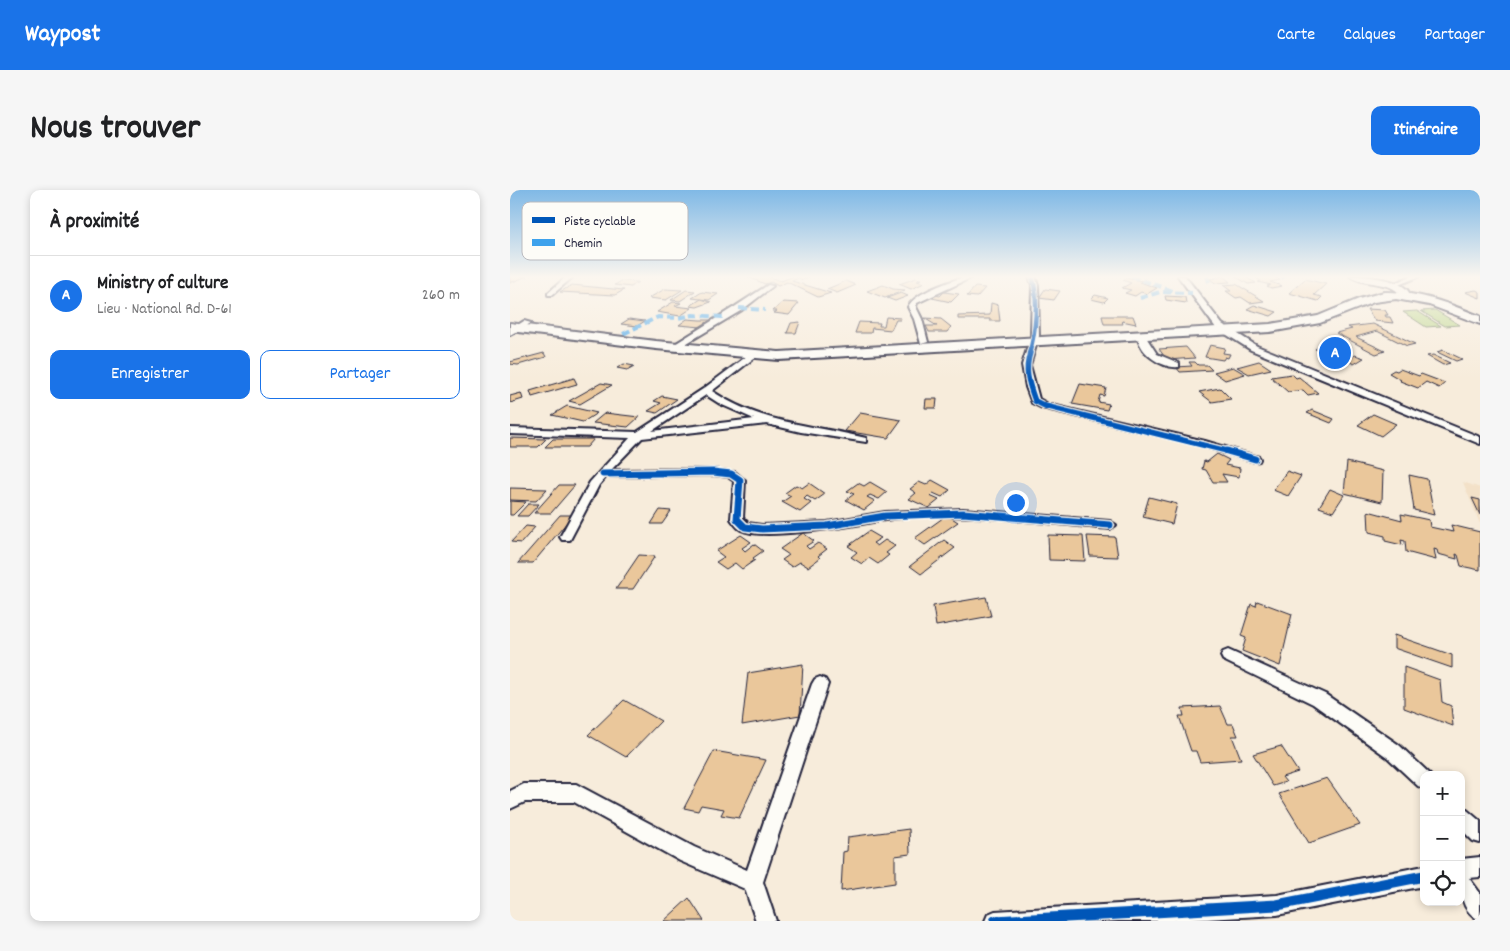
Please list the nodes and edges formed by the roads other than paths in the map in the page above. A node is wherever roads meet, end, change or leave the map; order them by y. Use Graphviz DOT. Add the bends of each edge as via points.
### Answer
graph roads {
  1 [pos="735,310"];
  2 [pos="914,310"];
  3 [pos="1034,310"];
  4 [pos="1207,310"];
  5 [pos="1343,310"];
  6 [pos="1454,310"];
  7 [pos="1480,320"];
  8 [pos="515,326"];
  9 [pos="1222,329"];
  10 [pos="1141,336"];
  11 [pos="1033,338"];
  12 [pos="924,342"];
  13 [pos="678,344"];
  14 [pos="754,355"];
  15 [pos="1176,365"];
  16 [pos="706,391"];
  17 [pos="766,421"];
  18 [pos="510,431"];
  19 [pos="639,435"];
  20 [pos="862,440"];
  21 [pos="1480,441"];
  22 [pos="1255,459"];
  23 [pos="603,474"];
  24 [pos="1110,525"];
  25 [pos="566,537"];
  26 [pos="1228,656"];
  27 [pos="820,684"];
  28 [pos="1420,776"];
  29 [pos="510,800"];
  30 [pos="1465,820"];
  31 [pos="1480,834"];
  32 [pos="1480,867"];
  33 [pos="1465,869"];
  34 [pos="1420,877"];
  35 [pos="753,882"];
  36 [pos="1465,889"];
  37 [pos="1480,910"];
  38 [pos="766,921"];
  39 [pos="995,921"];
  1 -- 13 [label="street"];
  2 -- 12 [label="street"];
  3 -- 11 [label="street"];
  4 -- 9 [label="street"];
  5 -- 9 [label="highway" via="1300,324"];
  6 -- 7 [label="highway"];
  8 -- 13 [label="highway"];
  9 -- 10 [label="highway"];
  9 -- 11 [label="highway"];
  9 -- 21 [label="street" via="1296,367"];
  10 -- 11 [label="highway"];
  10 -- 15 [label="street" via="1153,357"];
  11 -- 12 [label="highway"];
  11 -- 14 [label="highway" via="802,356"];
  11 -- 22 [label="street" via="1026,365 1035,401"];
  12 -- 13 [label="highway" via="803,350"];
  13 -- 14 [label="highway"];
  14 -- 16 [label="street"];
  16 -- 17 [label="street" via="722,404"];
  16 -- 19 [label="street"];
  17 -- 19 [label="street"];
  17 -- 20 [label="street"];
  18 -- 19 [label="street"];
  19 -- 23 [label="street"];
  23 -- 24 [label="street" via="731,474 740,480 737,519 745,527 827,526 885,516 935,513"];
  23 -- 25 [label="street" via="584,501"];
  26 -- 28 [label="street" via="1319,698 1393,751"];
  27 -- 35 [label="street"];
  29 -- 35 [label="street" via="524,793 576,793 687,854"];
  30 -- 31 [label="street"];
  32 -- 33 [label="street"];
  34 -- 39 [label="street" via="1277,905"];
  35 -- 38 [label="street"];
  36 -- 37 [label="street"];
}
